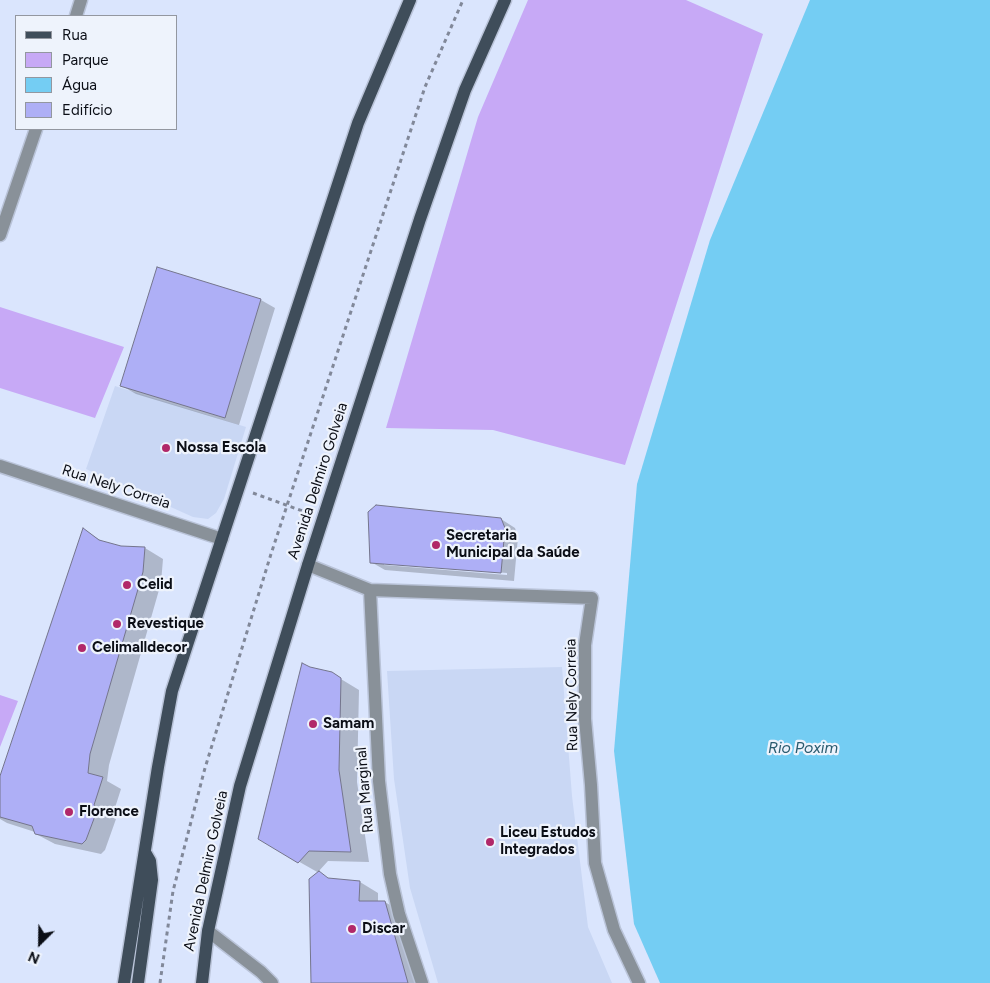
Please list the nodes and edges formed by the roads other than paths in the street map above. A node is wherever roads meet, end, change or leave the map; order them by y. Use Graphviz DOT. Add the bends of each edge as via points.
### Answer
graph roads {
  1 [pos="82,0"];
  2 [pos="410,0"];
  3 [pos="505,0"];
  4 [pos="76,15"];
  5 [pos="36,130"];
  6 [pos="0,235"];
  7 [pos="0,466"];
  8 [pos="222,539"];
  9 [pos="308,565"];
  10 [pos="370,590"];
  11 [pos="145,852"];
  12 [pos="208,931"];
  13 [pos="124,983"];
  14 [pos="138,983"];
  15 [pos="202,983"];
  16 [pos="272,983"];
  17 [pos="422,983"];
  18 [pos="639,983"];
  1 -- 4 [label="street"];
  2 -- 8 [label="main road" via="358,124"];
  3 -- 9 [label="main road, Avenida Delmiro Golveia" via="465,90 420,219"];
  5 -- 6 [label="street"];
  7 -- 8 [label="street, Rua Nely Correia"];
  8 -- 11 [label="main road" via="172,691"];
  9 -- 10 [label="street, Rua Nely Correia"];
  9 -- 12 [label="main road, Avenida Delmiro Golveia" via="240,786"];
  10 -- 17 [label="street, Rua Marginal" via="379,781 390,874 398,914"];
  10 -- 18 [label="street, Rua Nely Correia" via="592,598 585,645 585,718 595,863 614,930"];
  11 -- 13 [label="main road"];
  11 -- 14 [label="main road" via="150,861 152,880"];
  12 -- 15 [label="main road, Avenida Delmiro Golveia"];
  12 -- 16 [label="street"];
}
